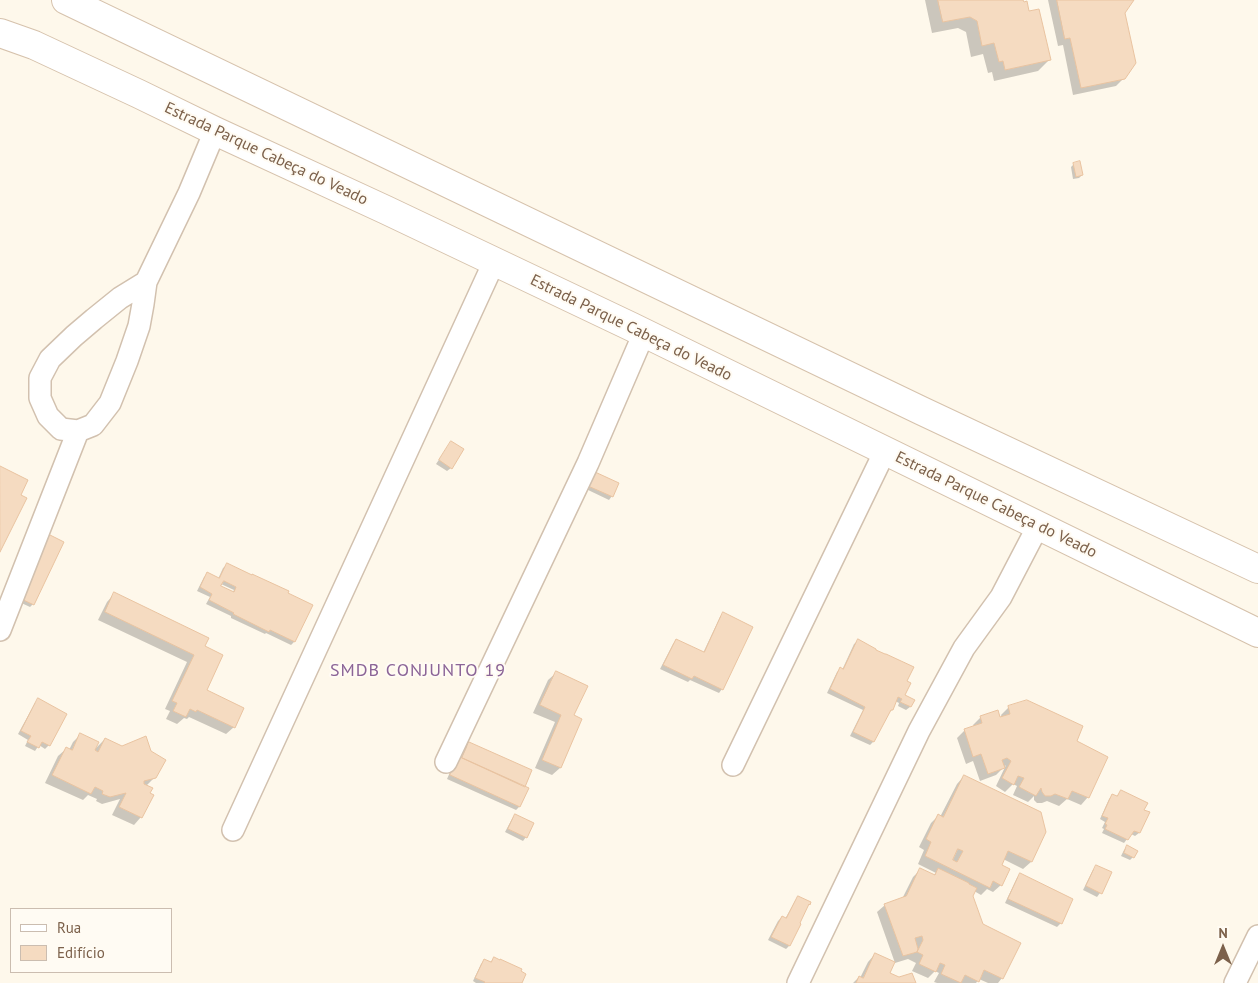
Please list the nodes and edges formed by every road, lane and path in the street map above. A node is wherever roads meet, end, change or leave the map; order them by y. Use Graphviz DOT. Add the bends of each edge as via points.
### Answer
graph roads {
  1 [pos="66,0"];
  2 [pos="0,33"];
  3 [pos="215,131"];
  4 [pos="494,262"];
  5 [pos="146,282"];
  6 [pos="644,333"];
  7 [pos="78,431"];
  8 [pos="885,451"];
  9 [pos="1038,526"];
  10 [pos="1258,569"];
  11 [pos="0,630"];
  12 [pos="1258,633"];
  13 [pos="446,762"];
  14 [pos="733,765"];
  15 [pos="233,830"];
  16 [pos="1258,936"];
  17 [pos="798,983"];
  18 [pos="1235,983"];
  1 -- 10 [label="main road"];
  2 -- 3 [label="main road, Estrada Parque Cabeça do Veado" via="34,45"];
  3 -- 4 [label="main road, Estrada Parque Cabeça do Veado"];
  3 -- 5 [label="street"];
  4 -- 6 [label="main road, Estrada Parque Cabeça do Veado"];
  4 -- 15 [label="street"];
  5 -- 7 [label="street" via="139,326 110,403 94,425"];
  5 -- 7 [label="street" via="120,298 74,336 50,359 40,378 40,398 48,416 61,430"];
  6 -- 8 [label="main road, Estrada Parque Cabeça do Veado"];
  6 -- 13 [label="street" via="588,463"];
  7 -- 11 [label="street"];
  8 -- 9 [label="main road, Estrada Parque Cabeça do Veado"];
  8 -- 14 [label="street"];
  9 -- 12 [label="main road, Estrada Parque Cabeça do Veado"];
  9 -- 17 [label="street" via="1001,597 964,648 919,731"];
  16 -- 18 [label="street"];
}
